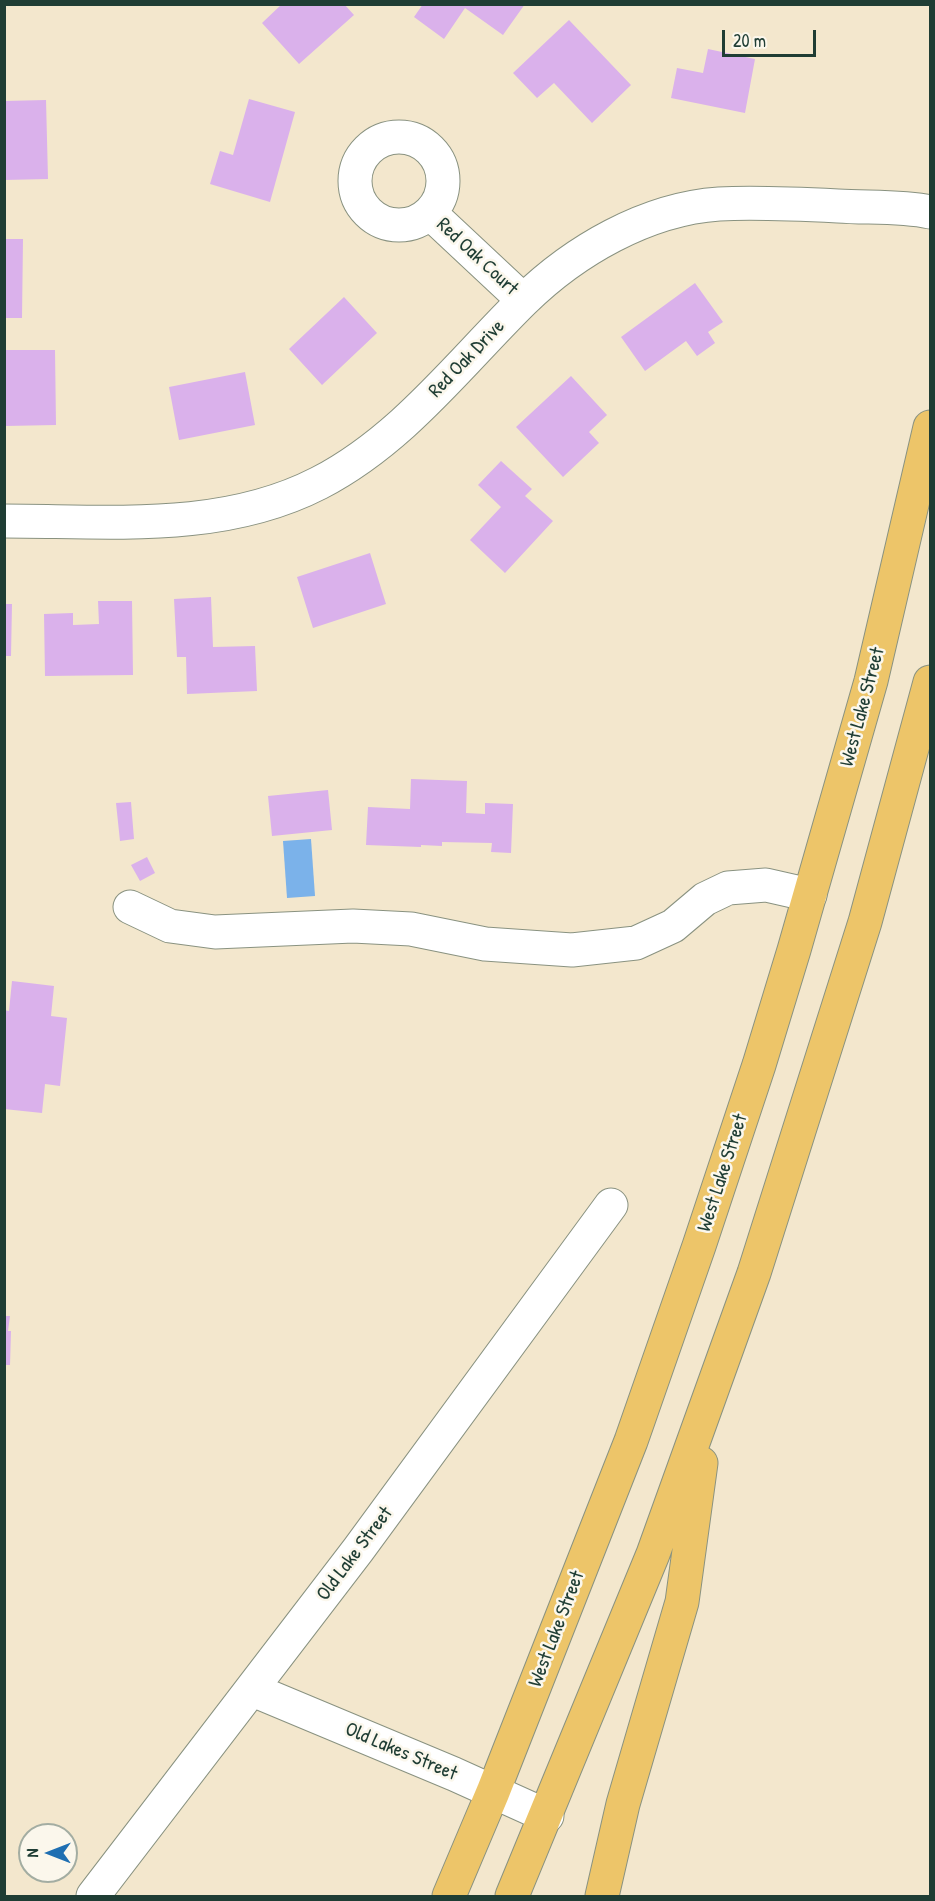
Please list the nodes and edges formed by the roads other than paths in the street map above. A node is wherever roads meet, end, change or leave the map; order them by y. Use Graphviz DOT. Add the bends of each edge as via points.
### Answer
graph roads {
  1 [pos="930,212"];
  2 [pos="430,213"];
  3 [pos="523,300"];
  4 [pos="930,427"];
  5 [pos="4,521"];
  6 [pos="930,682"];
  7 [pos="810,895"];
  8 [pos="130,908"];
  9 [pos="610,1205"];
  10 [pos="709,1400"];
  11 [pos="253,1690"];
  12 [pos="493,1792"];
  13 [pos="547,1816"];
  14 [pos="93,1896"];
  15 [pos="449,1896"];
  16 [pos="512,1896"];
  17 [pos="602,1896"];
  1 -- 3 [label="street, Red Oak Drive" via="718,204 685,210 624,230 595,246"];
  2 -- 3 [label="street, Red Oak Court"];
  3 -- 5 [label="street, Red Oak Drive" via="387,439 319,483 242,511 174,521"];
  4 -- 7 [label="highway, West Lake Street" via="871,681"];
  6 -- 10 [label="highway" via="858,944 758,1262"];
  7 -- 8 [label="street" via="766,885 728,888 705,899 673,926 636,943 572,950 485,944 411,929 353,926 215,932 170,926"];
  7 -- 12 [label="highway, West Lake Street" via="759,1065 631,1441"];
  9 -- 11 [label="street, Old Lake Street"];
  10 -- 13 [label="highway" via="653,1554"];
  10 -- 17 [label="highway" via="682,1602 623,1803"];
  11 -- 12 [label="street, Old Lakes Street"];
  11 -- 14 [label="street, Old Lake Street"];
  12 -- 13 [label="street, Old Lakes Street"];
  12 -- 15 [label="highway, West Lake Street"];
  13 -- 16 [label="highway"];
}
